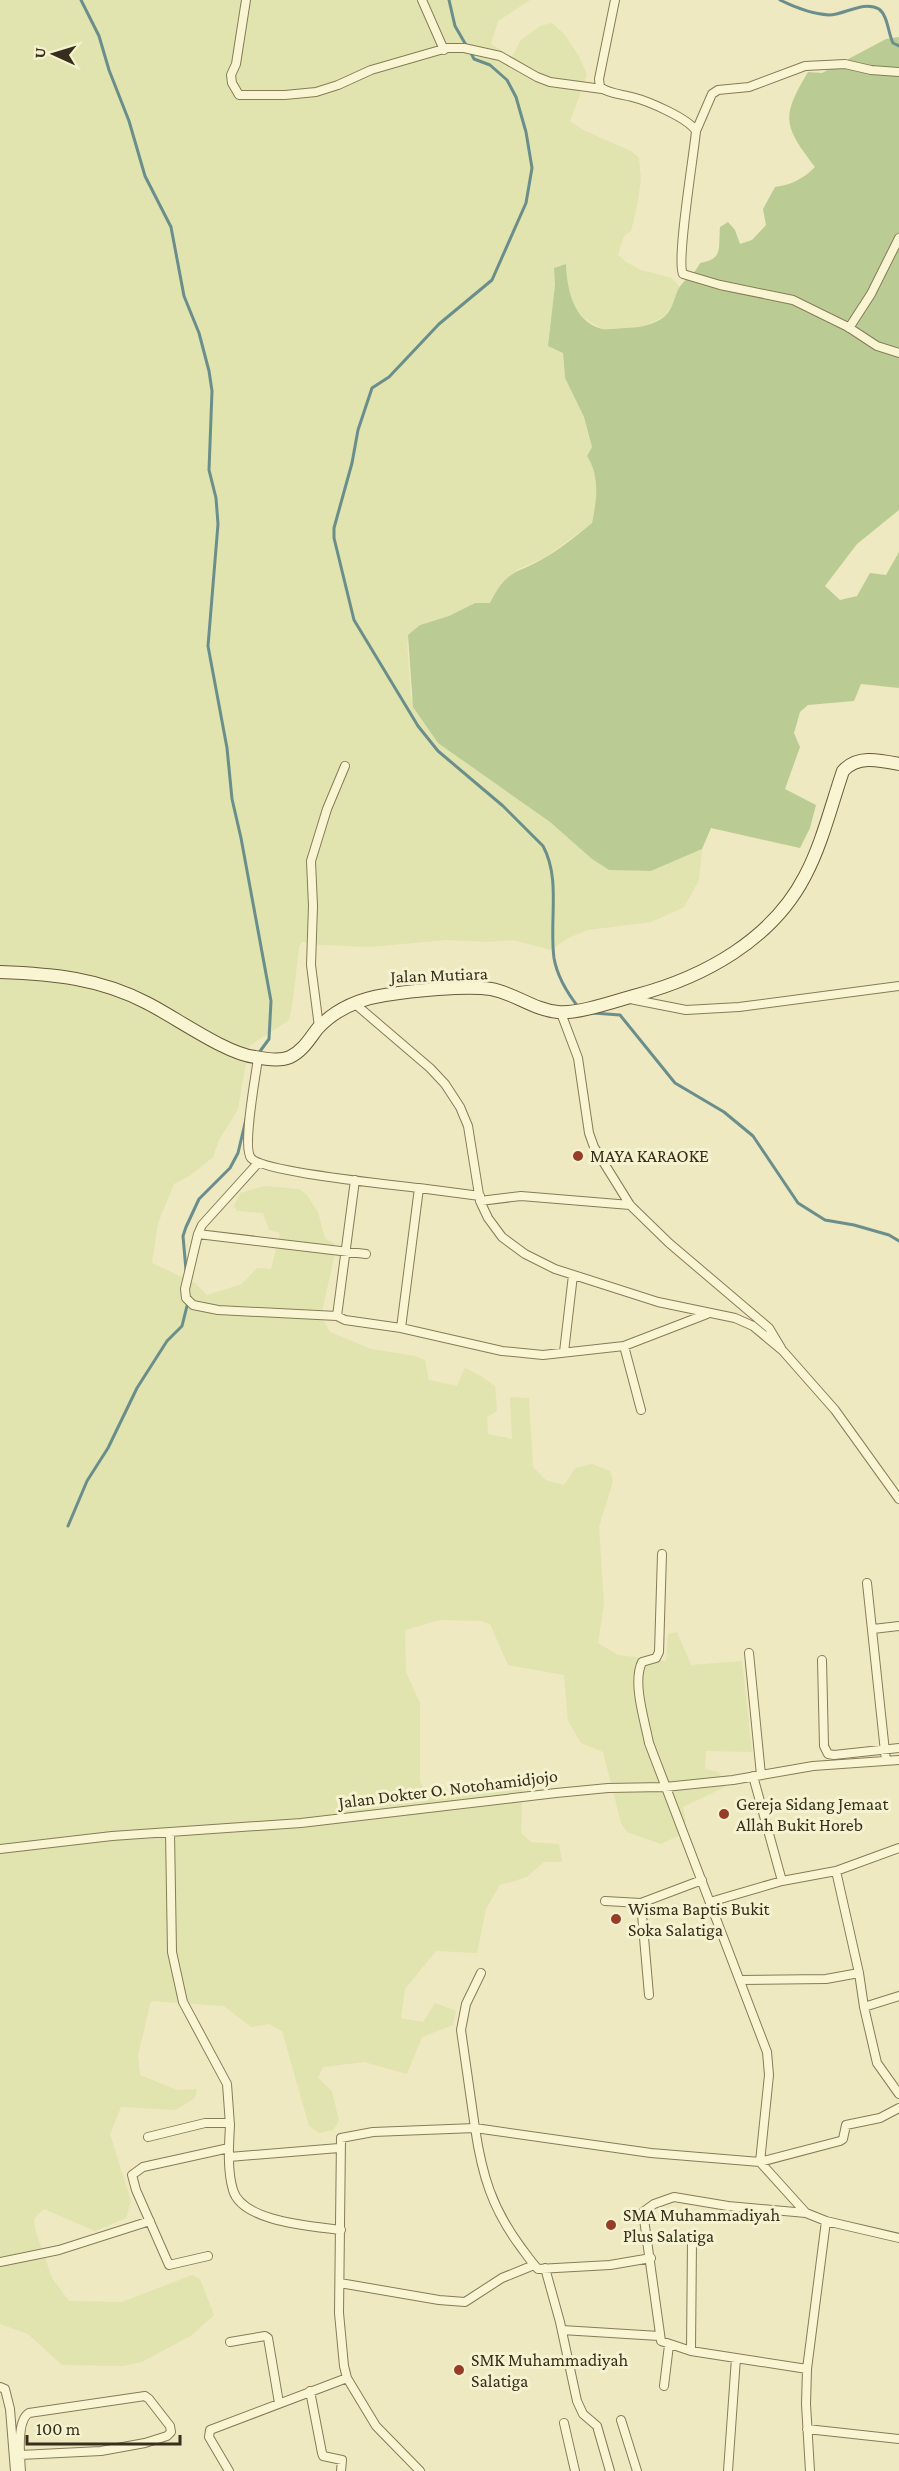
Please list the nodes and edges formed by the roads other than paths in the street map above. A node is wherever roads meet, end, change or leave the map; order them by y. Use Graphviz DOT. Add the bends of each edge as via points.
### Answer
graph roads {
  1 [pos="246,0"];
  2 [pos="422,0"];
  3 [pos="615,0"];
  4 [pos="444,50"];
  5 [pos="899,72"];
  6 [pos="602,89"];
  7 [pos="696,131"];
  8 [pos="899,238"];
  9 [pos="849,328"];
  10 [pos="899,353"];
  11 [pos="899,764"];
  12 [pos="345,766"];
  13 [pos="0,972"];
  14 [pos="899,986"];
  15 [pos="626,998"];
  16 [pos="354,1003"];
  17 [pos="561,1013"];
  18 [pos="319,1027"];
  19 [pos="257,1058"];
  20 [pos="258,1163"];
  21 [pos="355,1180"];
  22 [pos="419,1188"];
  23 [pos="480,1198"];
  24 [pos="630,1205"];
  25 [pos="198,1234"];
  26 [pos="347,1252"];
  27 [pos="366,1254"];
  28 [pos="573,1275"];
  29 [pos="710,1313"];
  30 [pos="337,1316"];
  31 [pos="400,1328"];
  32 [pos="624,1346"];
  33 [pos="783,1351"];
  34 [pos="564,1352"];
  35 [pos="641,1410"];
  36 [pos="897,1494"];
  37 [pos="662,1554"];
  38 [pos="867,1582"];
  39 [pos="899,1626"];
  40 [pos="873,1629"];
  41 [pos="749,1653"];
  42 [pos="822,1660"];
  43 [pos="899,1748"];
  44 [pos="885,1749"];
  45 [pos="899,1760"];
  46 [pos="886,1761"];
  47 [pos="757,1776"];
  48 [pos="666,1787"];
  49 [pos="171,1832"];
  50 [pos="899,1848"];
  51 [pos="0,1849"];
  52 [pos="836,1871"];
  53 [pos="702,1880"];
  54 [pos="782,1881"];
  55 [pos="605,1901"];
  56 [pos="710,1902"];
  57 [pos="640,1903"];
  58 [pos="859,1972"];
  59 [pos="481,1973"];
  60 [pos="740,1980"];
  61 [pos="649,1995"];
  62 [pos="899,1996"];
  63 [pos="864,2007"];
  64 [pos="899,2094"];
  65 [pos="899,2108"];
  66 [pos="230,2125"];
  67 [pos="475,2128"];
  68 [pos="148,2137"];
  69 [pos="339,2148"];
  70 [pos="229,2152"];
  71 [pos="760,2162"];
  72 [pos="807,2213"];
  73 [pos="150,2221"];
  74 [pos="826,2221"];
  75 [pos="341,2230"];
  76 [pos="899,2238"];
  77 [pos="692,2240"];
  78 [pos="208,2256"];
  79 [pos="651,2258"];
  80 [pos="0,2262"];
  81 [pos="534,2265"];
  82 [pos="545,2268"];
  83 [pos="340,2283"];
  84 [pos="562,2330"];
  85 [pos="659,2336"];
  86 [pos="230,2342"];
  87 [pos="669,2345"];
  88 [pos="691,2351"];
  89 [pos="736,2358"];
  90 [pos="807,2369"];
  91 [pos="347,2378"];
  92 [pos="664,2386"];
  93 [pos="0,2387"];
  94 [pos="310,2391"];
  95 [pos="279,2403"];
  96 [pos="621,2420"];
  97 [pos="564,2423"];
  98 [pos="807,2429"];
  99 [pos="899,2439"];
  100 [pos="20,2455"];
  101 [pos="15,2471"];
  102 [pos="21,2471"];
  103 [pos="228,2471"];
  104 [pos="341,2471"];
  105 [pos="420,2471"];
  106 [pos="575,2471"];
  107 [pos="610,2471"];
  108 [pos="637,2471"];
  109 [pos="728,2471"];
  110 [pos="810,2471"];
  1 -- 4 [label="street" via="231,75 239,95 316,92 371,70"];
  2 -- 4 [label="street"];
  3 -- 6 [label="street" via="599,79"];
  4 -- 6 [label="street" via="464,48 500,56 550,82"];
  5 -- 7 [label="street" via="845,64 805,66 749,87 718,90 712,94"];
  6 -- 7 [label="street" via="642,100 689,123"];
  7 -- 9 [label="street" via="681,272 687,277 793,300"];
  8 -- 9 [label="street"];
  9 -- 10 [label="street" via="877,346"];
  11 -- 15 [label="street, Jalan Mutiara" via="858,760 843,771 806,874 790,901 746,944 700,974"];
  12 -- 18 [label="street" via="311,861 311,965"];
  13 -- 19 [label="street, Jalan Mutiara" via="68,976 108,986 227,1047"];
  14 -- 15 [label="street" via="686,1010"];
  15 -- 17 [label="street, Jalan Mutiara"];
  16 -- 17 [label="street, Jalan Mutiara" via="386,995 474,988 492,989"];
  16 -- 18 [label="street, Jalan Mutiara"];
  16 -- 23 [label="street" via="430,1068 460,1107 468,1126"];
  17 -- 24 [label="street" via="578,1058 589,1133"];
  18 -- 19 [label="street, Jalan Mutiara" via="289,1058"];
  19 -- 20 [label="street" via="247,1143 251,1158"];
  20 -- 21 [label="street"];
  20 -- 25 [label="street"];
  21 -- 22 [label="street"];
  21 -- 26 [label="street"];
  22 -- 23 [label="street"];
  22 -- 31 [label="street"];
  23 -- 24 [label="street" via="521,1196"];
  23 -- 28 [label="street" via="494,1228 508,1242 525,1254"];
  24 -- 33 [label="street" via="769,1328"];
  25 -- 26 [label="street"];
  25 -- 30 [label="street" via="185,1289 186,1298 193,1305 218,1310"];
  26 -- 27 [label="street"];
  26 -- 30 [label="street"];
  28 -- 29 [label="street" via="658,1302"];
  28 -- 34 [label="street"];
  29 -- 32 [label="street"];
  29 -- 33 [label="street" via="742,1320"];
  30 -- 31 [label="street"];
  31 -- 34 [label="street" via="502,1351 543,1355"];
  32 -- 34 [label="street"];
  32 -- 35 [label="street"];
  33 -- 36 [label="street" via="835,1410"];
  37 -- 48 [label="street" via="659,1652 656,1658 640,1664 640,1699"];
  38 -- 40 [label="street"];
  39 -- 40 [label="street"];
  40 -- 44 [label="street"];
  41 -- 47 [label="street"];
  42 -- 44 [label="street" via="826,1751 834,1755"];
  43 -- 44 [label="street"];
  44 -- 46 [label="street"];
  45 -- 46 [label="street, Jalan Dokter O. Notohamidjojo"];
  46 -- 47 [label="street, Jalan Dokter O. Notohamidjojo" via="813,1766"];
  47 -- 48 [label="street, Jalan Dokter O. Notohamidjojo"];
  47 -- 54 [label="street"];
  48 -- 49 [label="street, Jalan Dokter O. Notohamidjojo" via="608,1788 301,1823"];
  48 -- 53 [label="street"];
  49 -- 51 [label="street, Jalan Dokter O. Notohamidjojo"];
  49 -- 66 [label="street" via="174,1962 183,2002 227,2084"];
  50 -- 52 [label="street"];
  52 -- 54 [label="street"];
  52 -- 58 [label="street"];
  53 -- 56 [label="street"];
  53 -- 57 [label="street"];
  54 -- 56 [label="street"];
  55 -- 57 [label="street"];
  56 -- 60 [label="street"];
  57 -- 61 [label="street"];
  58 -- 60 [label="street" via="826,1978"];
  58 -- 63 [label="street"];
  59 -- 67 [label="street" via="466,2004 461,2030"];
  60 -- 71 [label="street" via="768,2059"];
  62 -- 63 [label="street"];
  63 -- 64 [label="street" via="877,2063"];
  65 -- 71 [label="street" via="880,2118 846,2126 840,2141"];
  66 -- 68 [label="street" via="205,2123"];
  66 -- 70 [label="street"];
  67 -- 69 [label="street" via="373,2132 344,2137"];
  67 -- 71 [label="street" via="651,2153"];
  67 -- 81 [label="street" via="479,2158 495,2207"];
  69 -- 70 [label="street"];
  69 -- 75 [label="street"];
  70 -- 73 [label="street" via="136,2171 132,2175 136,2190"];
  70 -- 75 [label="street" via="233,2192 248,2209 291,2222"];
  71 -- 72 [label="street"];
  72 -- 74 [label="street"];
  72 -- 79 [label="street" via="669,2198 643,2212"];
  73 -- 78 [label="street" via="169,2265"];
  73 -- 80 [label="street" via="59,2250"];
  74 -- 76 [label="street"];
  74 -- 90 [label="street"];
  75 -- 83 [label="street"];
  77 -- 88 [label="street"];
  79 -- 82 [label="street" via="610,2265"];
  79 -- 85 [label="street"];
  81 -- 82 [label="street"];
  81 -- 83 [label="street" via="502,2277 465,2302"];
  82 -- 84 [label="street"];
  83 -- 91 [label="street" via="340,2331"];
  84 -- 85 [label="street"];
  84 -- 107 [label="street" via="579,2407 597,2426"];
  85 -- 87 [label="street"];
  86 -- 95 [label="street" via="268,2338"];
  87 -- 88 [label="street"];
  87 -- 92 [label="street"];
  88 -- 89 [label="street"];
  89 -- 90 [label="street"];
  89 -- 109 [label="street"];
  90 -- 98 [label="street"];
  91 -- 94 [label="street"];
  91 -- 105 [label="street" via="376,2426"];
  93 -- 101 [label="street" via="5,2390 10,2409"];
  94 -- 95 [label="street"];
  94 -- 104 [label="street" via="323,2456 342,2460"];
  95 -- 103 [label="street" via="209,2432"];
  96 -- 108 [label="street"];
  97 -- 106 [label="street"];
  98 -- 99 [label="street"];
  98 -- 110 [label="street"];
  100 -- 100 [label="street" via="21,2423 29,2413 145,2396 170,2426 167,2436 122,2448"];
  100 -- 102 [label="street"];
}
